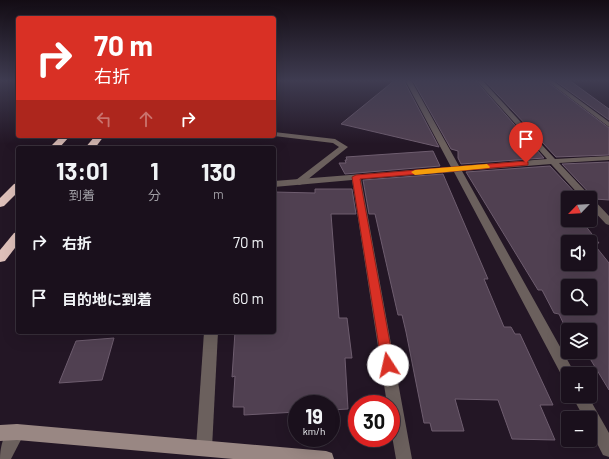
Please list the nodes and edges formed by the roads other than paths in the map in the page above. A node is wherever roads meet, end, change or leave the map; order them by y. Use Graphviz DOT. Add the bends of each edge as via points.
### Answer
graph roads {
  1 [pos="420,101"];
  2 [pos="499,101"];
  3 [pos="578,101"];
  4 [pos="609,125"];
  5 [pos="276,134"];
  6 [pos="64,138"];
  7 [pos="98,138"];
  8 [pos="56,146"];
  9 [pos="92,146"];
  10 [pos="609,158"];
  11 [pos="554,161"];
  12 [pos="456,169"];
  13 [pos="356,177"];
  14 [pos="299,182"];
  15 [pos="276,184"];
  16 [pos="16,188"];
  17 [pos="581,191"];
  18 [pos="0,204"];
  19 [pos="597,209"];
  20 [pos="609,222"];
  21 [pos="16,238"];
  22 [pos="0,258"];
  23 [pos="211,334"];
  24 [pos="564,367"];
  25 [pos="584,403"];
  26 [pos="17,432"];
  27 [pos="0,433"];
  28 [pos="204,448"];
  29 [pos="609,449"];
  30 [pos="2,459"];
  31 [pos="326,459"];
  32 [pos="404,459"];
  1 -- 12 [label="street"];
  2 -- 11 [label="street"];
  3 -- 4 [label="street"];
  5 -- 14 [label="street" via="335,141 344,147"];
  6 -- 8 [label="highway"];
  7 -- 9 [label="highway"];
  10 -- 11 [label="street"];
  11 -- 12 [label="street"];
  11 -- 17 [label="street"];
  12 -- 13 [label="street"];
  12 -- 24 [label="street"];
  13 -- 14 [label="street"];
  13 -- 32 [label="street"];
  14 -- 15 [label="street"];
  16 -- 18 [label="highway"];
  19 -- 20 [label="street"];
  21 -- 22 [label="highway"];
  23 -- 28 [label="street"];
  25 -- 29 [label="street"];
  26 -- 27 [label="street"];
  26 -- 28 [label="street"];
  26 -- 30 [label="street"];
  28 -- 31 [label="street"];
}
